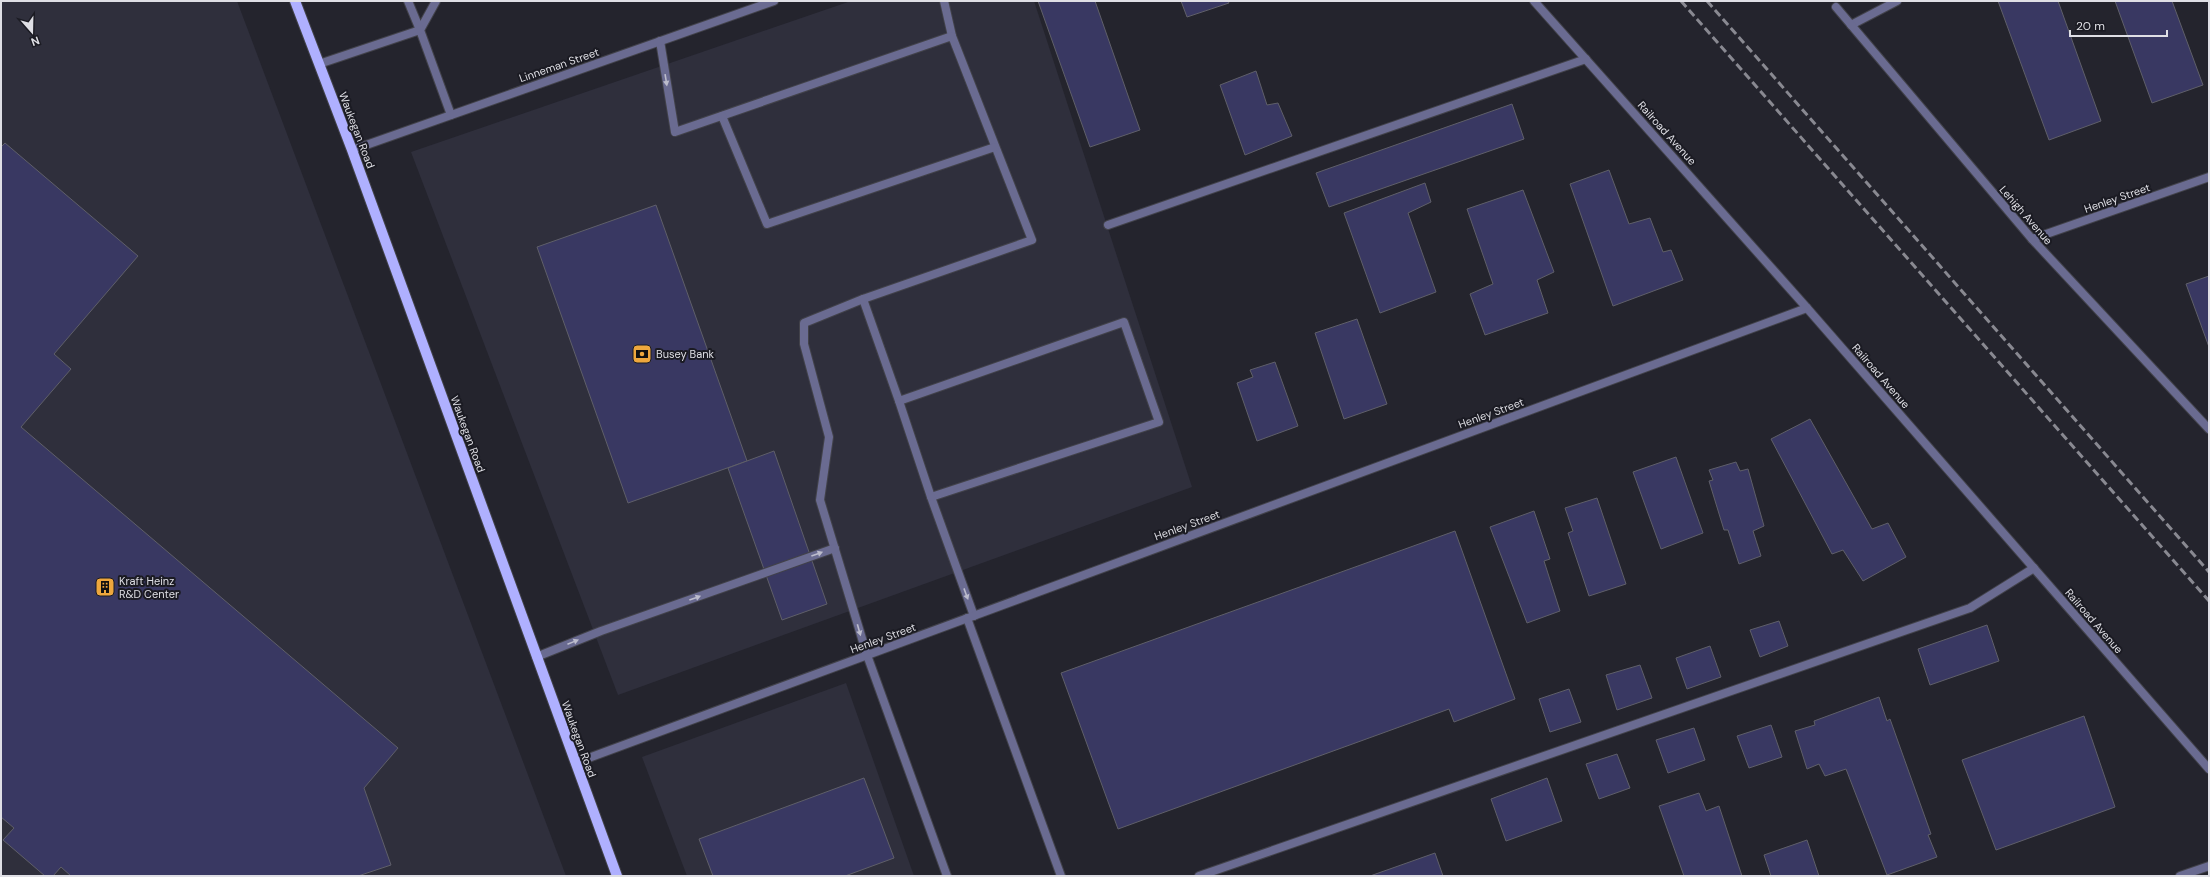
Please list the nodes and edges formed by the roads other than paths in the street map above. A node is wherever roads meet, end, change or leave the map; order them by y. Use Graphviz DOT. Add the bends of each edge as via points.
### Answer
graph roads {
  1 [pos="295,1"];
  2 [pos="408,1"];
  3 [pos="436,1"];
  4 [pos="774,1"];
  5 [pos="944,1"];
  6 [pos="1534,1"];
  7 [pos="1898,1"];
  8 [pos="1836,7"];
  9 [pos="1851,25"];
  10 [pos="420,30"];
  11 [pos="952,36"];
  12 [pos="660,41"];
  13 [pos="1586,59"];
  14 [pos="319,64"];
  15 [pos="451,115"];
  16 [pos="722,116"];
  17 [pos="996,147"];
  18 [pos="352,150"];
  19 [pos="2209,177"];
  20 [pos="1108,225"];
  21 [pos="2032,239"];
  22 [pos="863,299"];
  23 [pos="1807,308"];
  24 [pos="900,401"];
  25 [pos="2209,429"];
  26 [pos="931,497"];
  27 [pos="835,548"];
  28 [pos="2034,568"];
  29 [pos="970,617"];
  30 [pos="866,655"];
  31 [pos="536,657"];
  32 [pos="575,763"];
  33 [pos="2209,769"];
  34 [pos="2209,866"];
  35 [pos="617,876"];
  36 [pos="947,876"];
  37 [pos="1060,876"];
  38 [pos="1199,876"];
  39 [pos="2180,876"];
  1 -- 14 [label="main road, Waukegan Road"];
  2 -- 10 [label="street"];
  3 -- 10 [label="street"];
  4 -- 12 [label="street, Linneman Street"];
  5 -- 11 [label="street"];
  6 -- 13 [label="street, Railroad Avenue"];
  7 -- 9 [label="street"];
  8 -- 9 [label="street, Lehigh Avenue"];
  9 -- 21 [label="street, Lehigh Avenue"];
  10 -- 14 [label="street"];
  10 -- 15 [label="street"];
  11 -- 16 [label="street"];
  11 -- 17 [label="street"];
  12 -- 15 [label="street, Linneman Street"];
  12 -- 16 [label="street, one-way" via="675,132"];
  13 -- 20 [label="street"];
  13 -- 23 [label="street, Railroad Avenue"];
  14 -- 18 [label="main road, Waukegan Road"];
  15 -- 18 [label="street, Linneman Street"];
  16 -- 17 [label="street" via="767,224"];
  17 -- 22 [label="street" via="1032,240"];
  18 -- 31 [label="main road, Waukegan Road"];
  19 -- 21 [label="street, Henley Street"];
  21 -- 25 [label="street, Lehigh Avenue"];
  22 -- 24 [label="street"];
  22 -- 27 [label="street" via="804,323 804,344 829,437 820,500"];
  23 -- 28 [label="street, Railroad Avenue"];
  23 -- 29 [label="street, Henley Street"];
  24 -- 26 [label="street"];
  24 -- 26 [label="street" via="1124,322 1159,422"];
  26 -- 29 [label="street, one-way" via="958,572"];
  27 -- 30 [label="street, one-way"];
  31 -- 27 [label="street, one-way" via="601,631"];
  28 -- 33 [label="street, Railroad Avenue"];
  28 -- 38 [label="street" via="1970,608"];
  29 -- 30 [label="street, Henley Street"];
  29 -- 37 [label="street"];
  30 -- 32 [label="street, Henley Street"];
  30 -- 36 [label="street"];
  31 -- 32 [label="main road, Waukegan Road"];
  32 -- 35 [label="main road, Waukegan Road"];
  34 -- 39 [label="street"];
}
